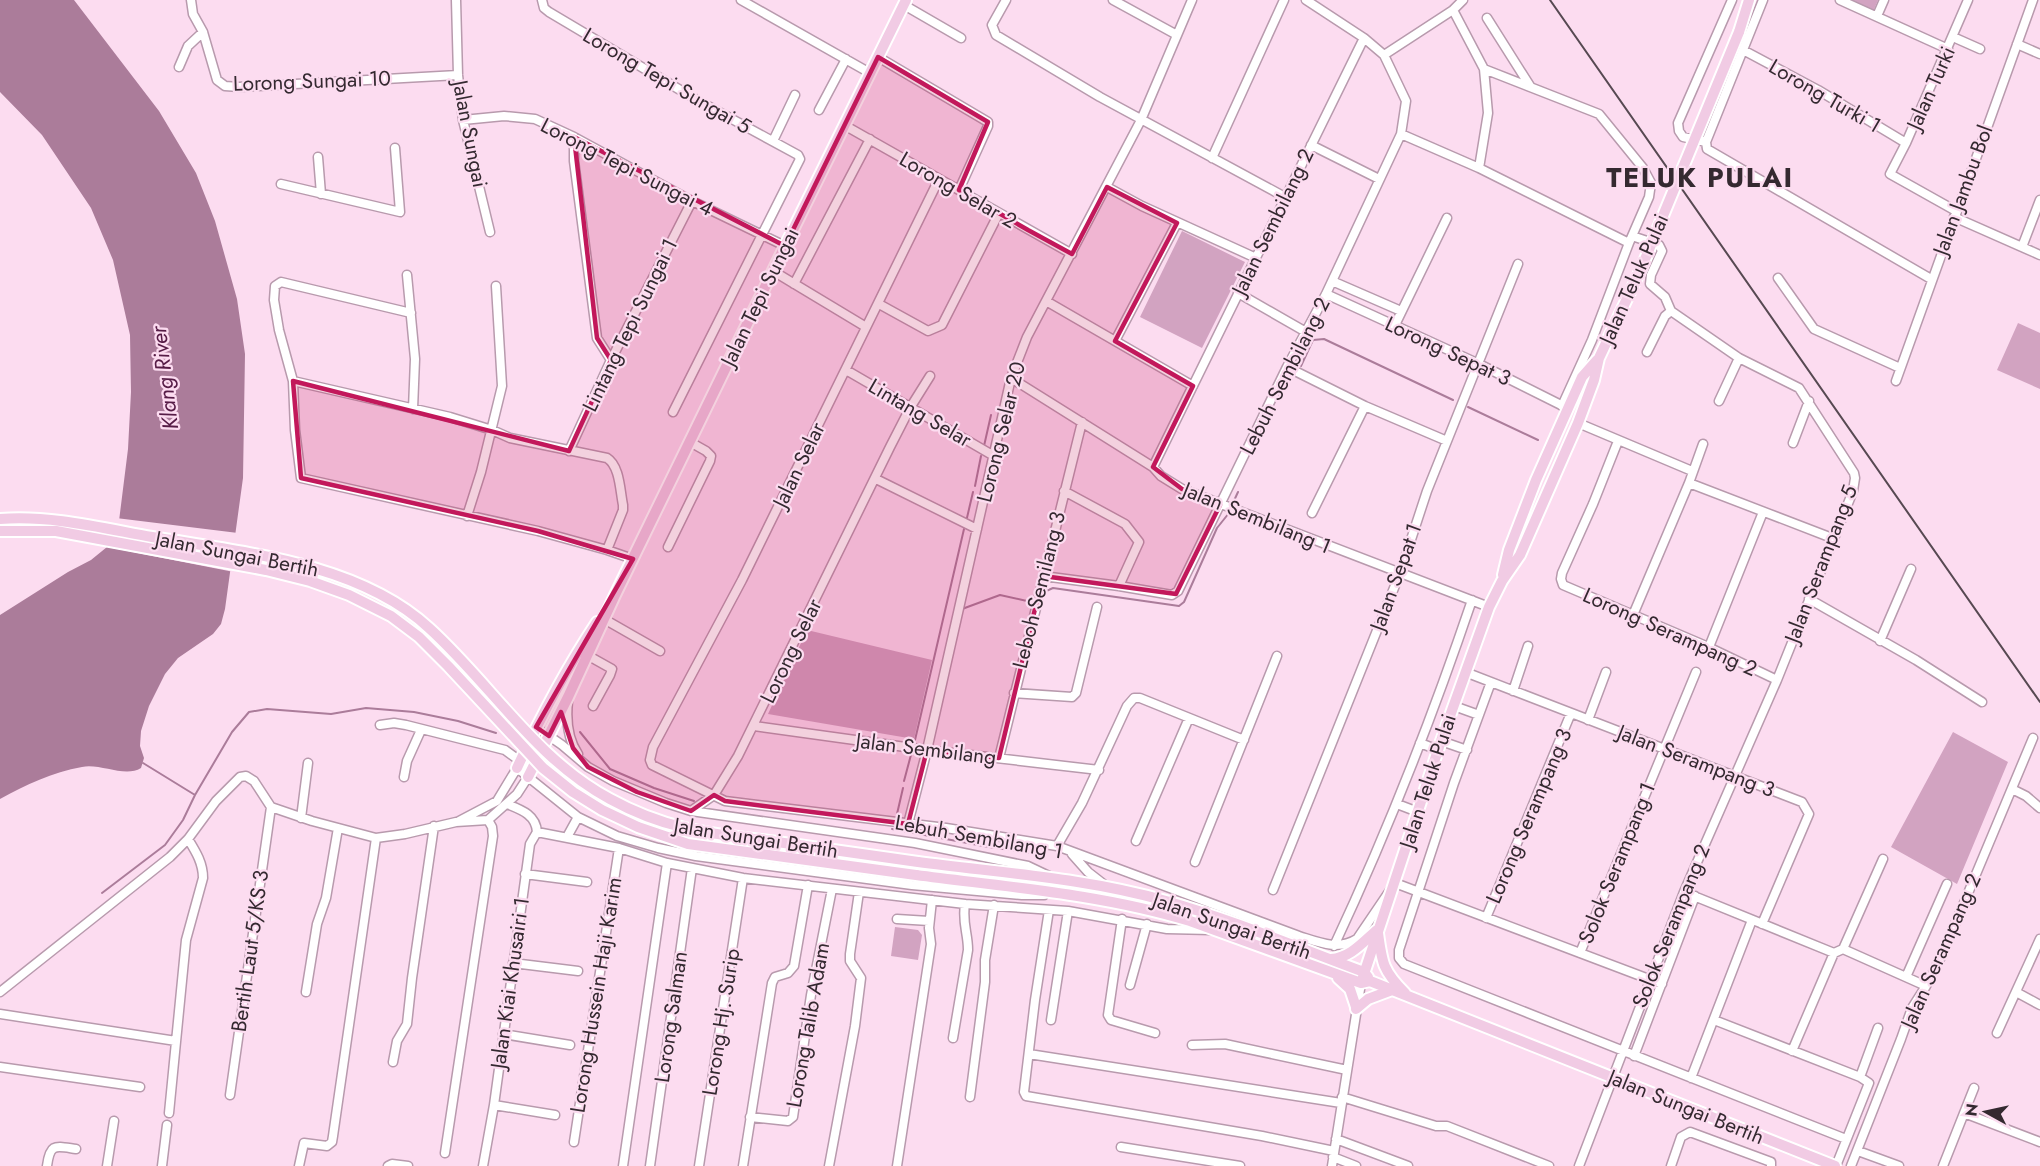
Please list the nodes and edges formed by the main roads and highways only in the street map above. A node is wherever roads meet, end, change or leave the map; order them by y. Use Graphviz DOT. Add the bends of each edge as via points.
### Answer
graph roads {
  1 [pos="1749,0"];
  2 [pos="905,3"];
  3 [pos="1599,358"];
  4 [pos="1566,450"];
  5 [pos="1526,506"];
  6 [pos="0,519"];
  7 [pos="0,531"];
  8 [pos="1502,581"];
  9 [pos="615,595"];
  10 [pos="518,765"];
  11 [pos="528,777"];
  12 [pos="1378,929"];
  13 [pos="1331,959"];
  14 [pos="1327,971"];
  15 [pos="1365,978"];
  16 [pos="1392,990"];
  17 [pos="1409,996"];
  18 [pos="1835,1166"];
  1 -- 3 [label="main road, Jalan Teluk Pulai, bridge" via="1641,269"];
  2 -- 9 [label="main road, Jalan Tepi Sungai"];
  3 -- 4 [label="main road, Jalan Teluk Pulai"];
  3 -- 5 [label="main road, Jalan Teluk Pulai" via="1582,377 1565,407"];
  4 -- 5 [label="main road" via="1538,503 1530,510"];
  4 -- 8 [label="main road, Jalan Teluk Pulai" via="1520,555"];
  5 -- 8 [label="main road, Jalan Teluk Pulai"];
  6 -- 13 [label="main road, Jalan Sungai Bertih, bridge" via="58,520 314,567 351,581 394,602 427,625 550,756 608,798 665,824 691,831 1110,889 1166,901"];
  7 -- 14 [label="main road, Jalan Sungai Bertih, bridge" via="56,531 266,570 339,592 391,616 419,637 543,768 573,792 638,827 688,844 1057,894 1162,913"];
  8 -- 12 [label="main road, Jalan Teluk Pulai" via="1465,672"];
  9 -- 10 [label="main road, Jalan Tepi Sungai" via="574,658"];
  9 -- 11 [label="main road, Jalan Tepi Sungai"];
  12 -- 13 [label="main road" via="1350,954"];
  12 -- 15 [label="main road, Jalan Teluk Pulai"];
  12 -- 17 [label="main road" via="1384,967"];
  13 -- 15 [label="main road, Jalan Sungai Bertih"];
  14 -- 15 [label="main road, Jalan Sungai Bertih"];
  14 -- 16 [label="main road" via="1350,989 1356,1008"];
  15 -- 16 [label="main road, Jalan Sungai Bertih"];
  16 -- 17 [label="main road, Jalan Sungai Bertih"];
  17 -- 18 [label="main road, Jalan Sungai Bertih"];
}
